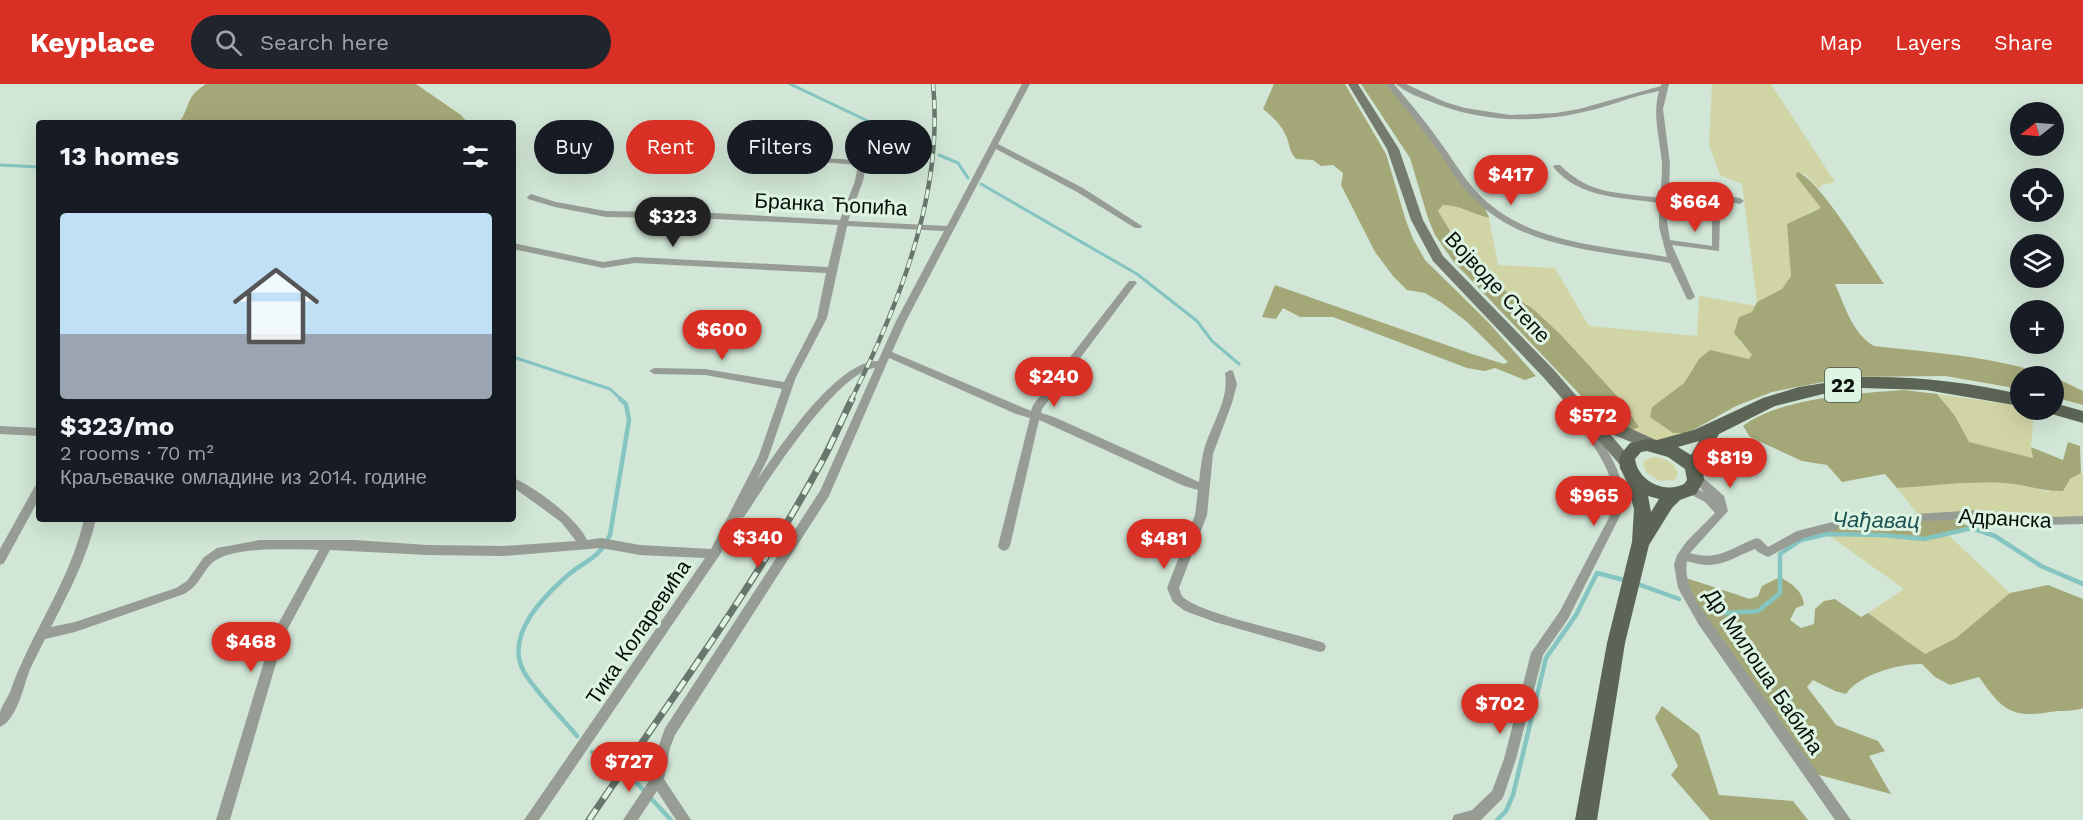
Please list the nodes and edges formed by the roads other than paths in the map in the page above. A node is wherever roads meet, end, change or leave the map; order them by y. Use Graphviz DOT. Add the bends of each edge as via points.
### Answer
graph roads {
  1 [pos="1026,84"];
  2 [pos="1353,84"];
  3 [pos="1390,84"];
  4 [pos="1400,84"];
  5 [pos="1665,86"];
  6 [pos="993,145"];
  7 [pos="1557,167"];
  8 [pos="860,174"];
  9 [pos="1665,189"];
  10 [pos="531,196"];
  11 [pos="1663,201"];
  12 [pos="1740,201"];
  13 [pos="1716,216"];
  14 [pos="843,223"];
  15 [pos="1138,226"];
  16 [pos="951,229"];
  17 [pos="1667,242"];
  18 [pos="516,247"];
  19 [pos="1675,261"];
  20 [pos="831,270"];
  21 [pos="1132,283"];
  22 [pos="1690,297"];
  23 [pos="885,359"];
  24 [pos="654,371"];
  25 [pos="1230,373"];
  26 [pos="788,386"];
  27 [pos="2010,398"];
  28 [pos="1572,399"];
  29 [pos="1583,411"];
  30 [pos="2064,412"];
  31 [pos="1035,415"];
  32 [pos="2083,417"];
  33 [pos="0,430"];
  34 [pos="1713,430"];
  35 [pos="36,432"];
  36 [pos="1656,445"];
  37 [pos="1630,470"];
  38 [pos="1689,483"];
  39 [pos="516,484"];
  40 [pos="1204,488"];
  41 [pos="36,494"];
  42 [pos="2083,520"];
  43 [pos="89,522"];
  44 [pos="1641,543"];
  45 [pos="327,545"];
  46 [pos="583,545"];
  47 [pos="1004,546"];
  48 [pos="714,554"];
  49 [pos="1683,555"];
  50 [pos="0,560"];
  51 [pos="40,634"];
  52 [pos="1320,647"];
  53 [pos="0,721"];
  54 [pos="655,783"];
  55 [pos="631,819"];
  56 [pos="223,820"];
  57 [pos="531,820"];
  58 [pos="684,820"];
  59 [pos="1459,820"];
  60 [pos="1586,820"];
  61 [pos="1844,820"];
  1 -- 6 [label="street"];
  2 -- 28 [label="street, Војводе Степе" via="1393,149 1417,220 1432,249"];
  3 -- 19 [label="street" via="1466,184 1483,203 1506,218 1533,233 1569,244"];
  4 -- 5 [label="street" via="1460,110 1525,118 1580,111"];
  5 -- 9 [label="street" via="1659,112"];
  6 -- 15 [label="street" via="1107,205"];
  6 -- 16 [label="street"];
  7 -- 11 [label="street" via="1572,182 1592,191"];
  8 -- 14 [label="street"];
  9 -- 11 [label="street"];
  9 -- 12 [label="street"];
  10 -- 14 [label="street, Бранка Ћопића" via="606,214"];
  11 -- 17 [label="street"];
  13 -- 17 [label="street" via="1716,249"];
  14 -- 16 [label="street, Бранка Ћопића"];
  14 -- 20 [label="street"];
  16 -- 23 [label="street"];
  17 -- 19 [label="street"];
  18 -- 20 [label="street" via="603,265 635,260"];
  19 -- 22 [label="street"];
  20 -- 26 [label="street" via="822,318"];
  21 -- 31 [label="street" via="1061,374"];
  23 -- 31 [label="street" via="924,368"];
  23 -- 48 [label="street, Тика Коларевића" via="855,373 822,401"];
  23 -- 54 [label="street" via="825,493 670,732"];
  24 -- 26 [label="street" via="705,372"];
  25 -- 40 [label="street" via="1232,384 1208,454"];
  26 -- 48 [label="street" via="763,458"];
  27 -- 34 [label="main road, 22" via="1934,385 1852,384 1794,394 1752,409"];
  28 -- 29 [label="street, Војводе Степе"];
  28 -- 59 [label="street" via="1617,478 1621,502 1564,615 1537,653 1497,795 1476,816"];
  29 -- 36 [label="street, Војводе Степе" via="1610,427"];
  29 -- 37 [label="street, Војводе Степе"];
  30 -- 32 [label="main road"];
  31 -- 40 [label="street"];
  31 -- 47 [label="street"];
  33 -- 35 [label="street"];
  34 -- 36 [label="main road, 22"];
  34 -- 38 [label="main road"];
  36 -- 37 [label="main road, 22" via="1635,447 1629,453"];
  36 -- 38 [label="main road" via="1681,455"];
  37 -- 38 [label="main road" via="1650,489"];
  37 -- 44 [label="main road" via="1643,509"];
  38 -- 44 [label="main road" via="1666,503"];
  38 -- 49 [label="street" via="1721,513"];
  39 -- 46 [label="street" via="573,527"];
  40 -- 52 [label="street" via="1201,515 1173,588 1177,599 1215,617"];
  41 -- 50 [label="street"];
  42 -- 49 [label="street, Адранска" via="2048,521 1980,514 1911,518 1823,527 1768,552 1757,543 1719,562"];
  43 -- 51 [label="street"];
  44 -- 60 [label="main road" via="1616,643"];
  45 -- 46 [label="street" via="504,551"];
  45 -- 51 [label="street" via="260,545 221,552 208,560 192,584 180,591 75,627"];
  45 -- 56 [label="street" via="278,635"];
  46 -- 48 [label="street" via="600,543"];
  48 -- 57 [label="street, Тика Коларевића"];
  49 -- 61 [label="street, Др Милоша Бабића" via="1680,576 1696,612"];
  51 -- 53 [label="street" via="12,703"];
  54 -- 55 [label="street"];
  54 -- 58 [label="street"];
}
